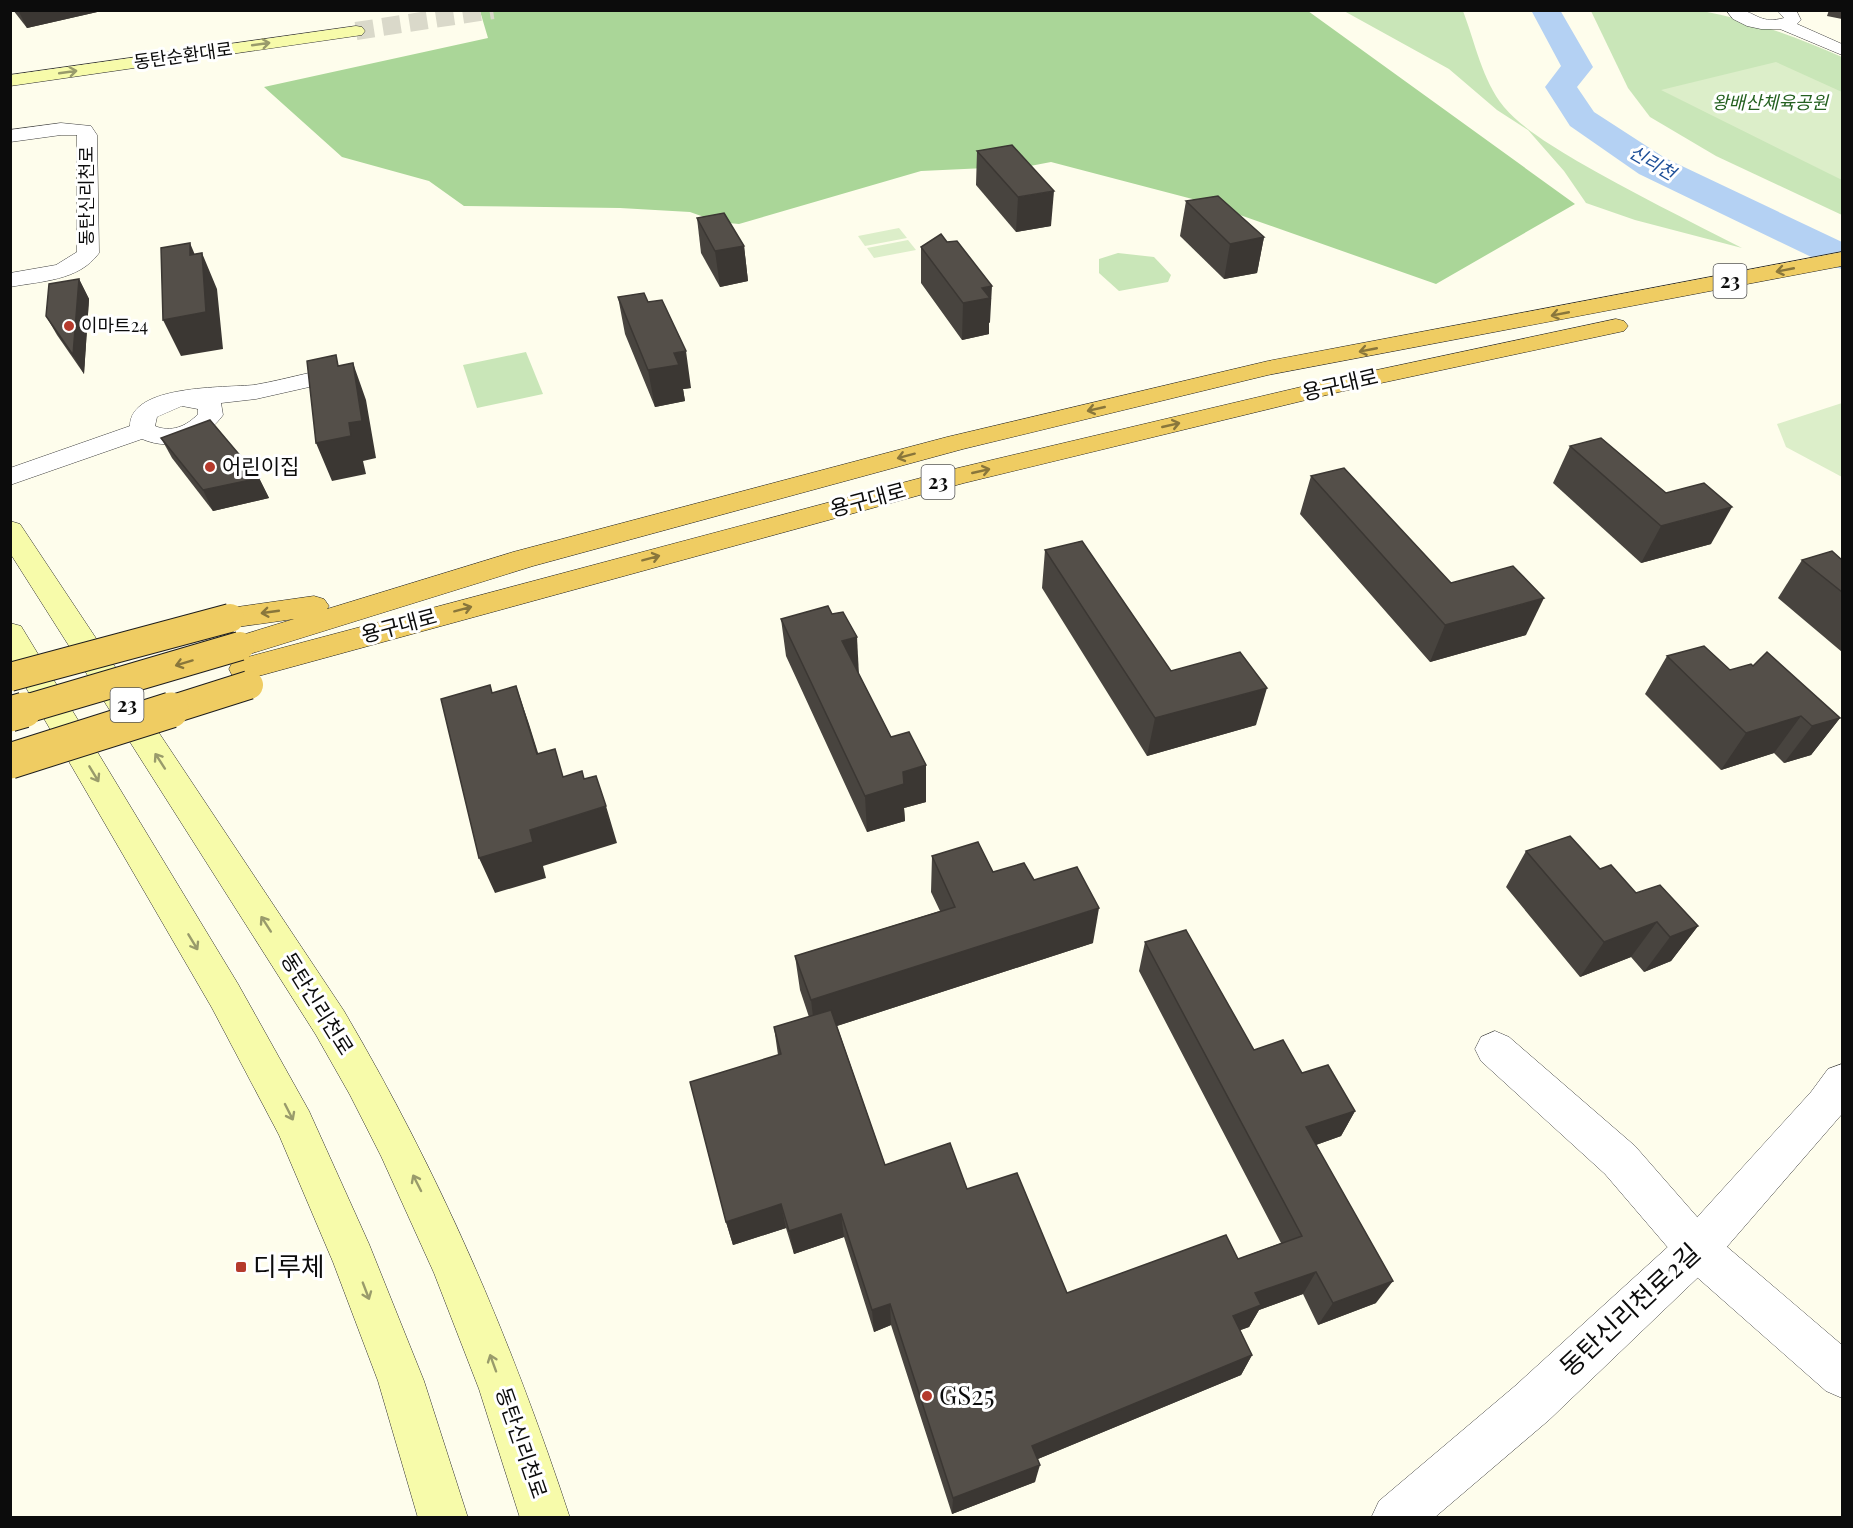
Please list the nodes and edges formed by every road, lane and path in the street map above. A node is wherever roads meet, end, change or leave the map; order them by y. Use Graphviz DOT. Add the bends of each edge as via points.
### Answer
graph roads {
  1 [pos="1733,11"];
  2 [pos="1783,17"];
  3 [pos="356,30"];
  4 [pos="1842,50"];
  5 [pos="10,81"];
  6 [pos="10,136"];
  7 [pos="1842,259"];
  8 [pos="10,280"];
  9 [pos="1842,280"];
  10 [pos="1752,298"];
  11 [pos="1638,321"];
  12 [pos="309,380"];
  13 [pos="202,406"];
  14 [pos="142,430"];
  15 [pos="10,477"];
  16 [pos="10,530"];
  17 [pos="10,633"];
  18 [pos="241,654"];
  19 [pos="10,677"];
  20 [pos="10,714"];
  21 [pos="10,741"];
  22 [pos="10,761"];
  23 [pos="1495,1049"];
  24 [pos="1842,1082"];
  25 [pos="1697,1249"];
  26 [pos="1842,1375"];
  27 [pos="443,1518"];
  28 [pos="546,1518"];
  29 [pos="1396,1518"];
  1 -- 2 [label="street" via="1748,20"];
  2 -- 4 [label="street"];
  5 -- 3 [label="main road, 동탄순환대로, one-way"];
  6 -- 8 [label="street, 동탄신리천로" via="84,130 88,253 77,264 63,269"];
  7 -- 18 [label="highway, 용구대로 / 23, one-way" via="1234,376 956,443 411,592"];
  9 -- 10 [label="highway, 23"];
  18 -- 11 [label="highway, 용구대로 / 23, one-way" via="417,621 970,473 1339,385"];
  12 -- 13 [label="street" via="256,392 229,403"];
  13 -- 14 [label="street" via="170,401 143,417"];
  13 -- 14 [label="street" via="200,427 178,435 156,436"];
  14 -- 15 [label="street"];
  28 -- 16 [label="main road, 동탄신리천로, one-way" via="519,1432 472,1308 422,1193 373,1095"];
  17 -- 27 [label="main road, one-way" via="225,996 295,1124 354,1259 401,1381"];
  18 -- 19 [label="highway, bridge"];
  18 -- 20 [label="highway, 23, one-way, bridge"];
  18 -- 21 [label="highway, 23"];
  18 -- 22 [label="highway, bridge"];
  23 -- 25 [label="street" via="1620,1160"];
  24 -- 25 [label="street, 동탄신리천로2길"];
  25 -- 26 [label="street"];
  25 -- 29 [label="street, 동탄신리천로2길" via="1532,1403"];
}
